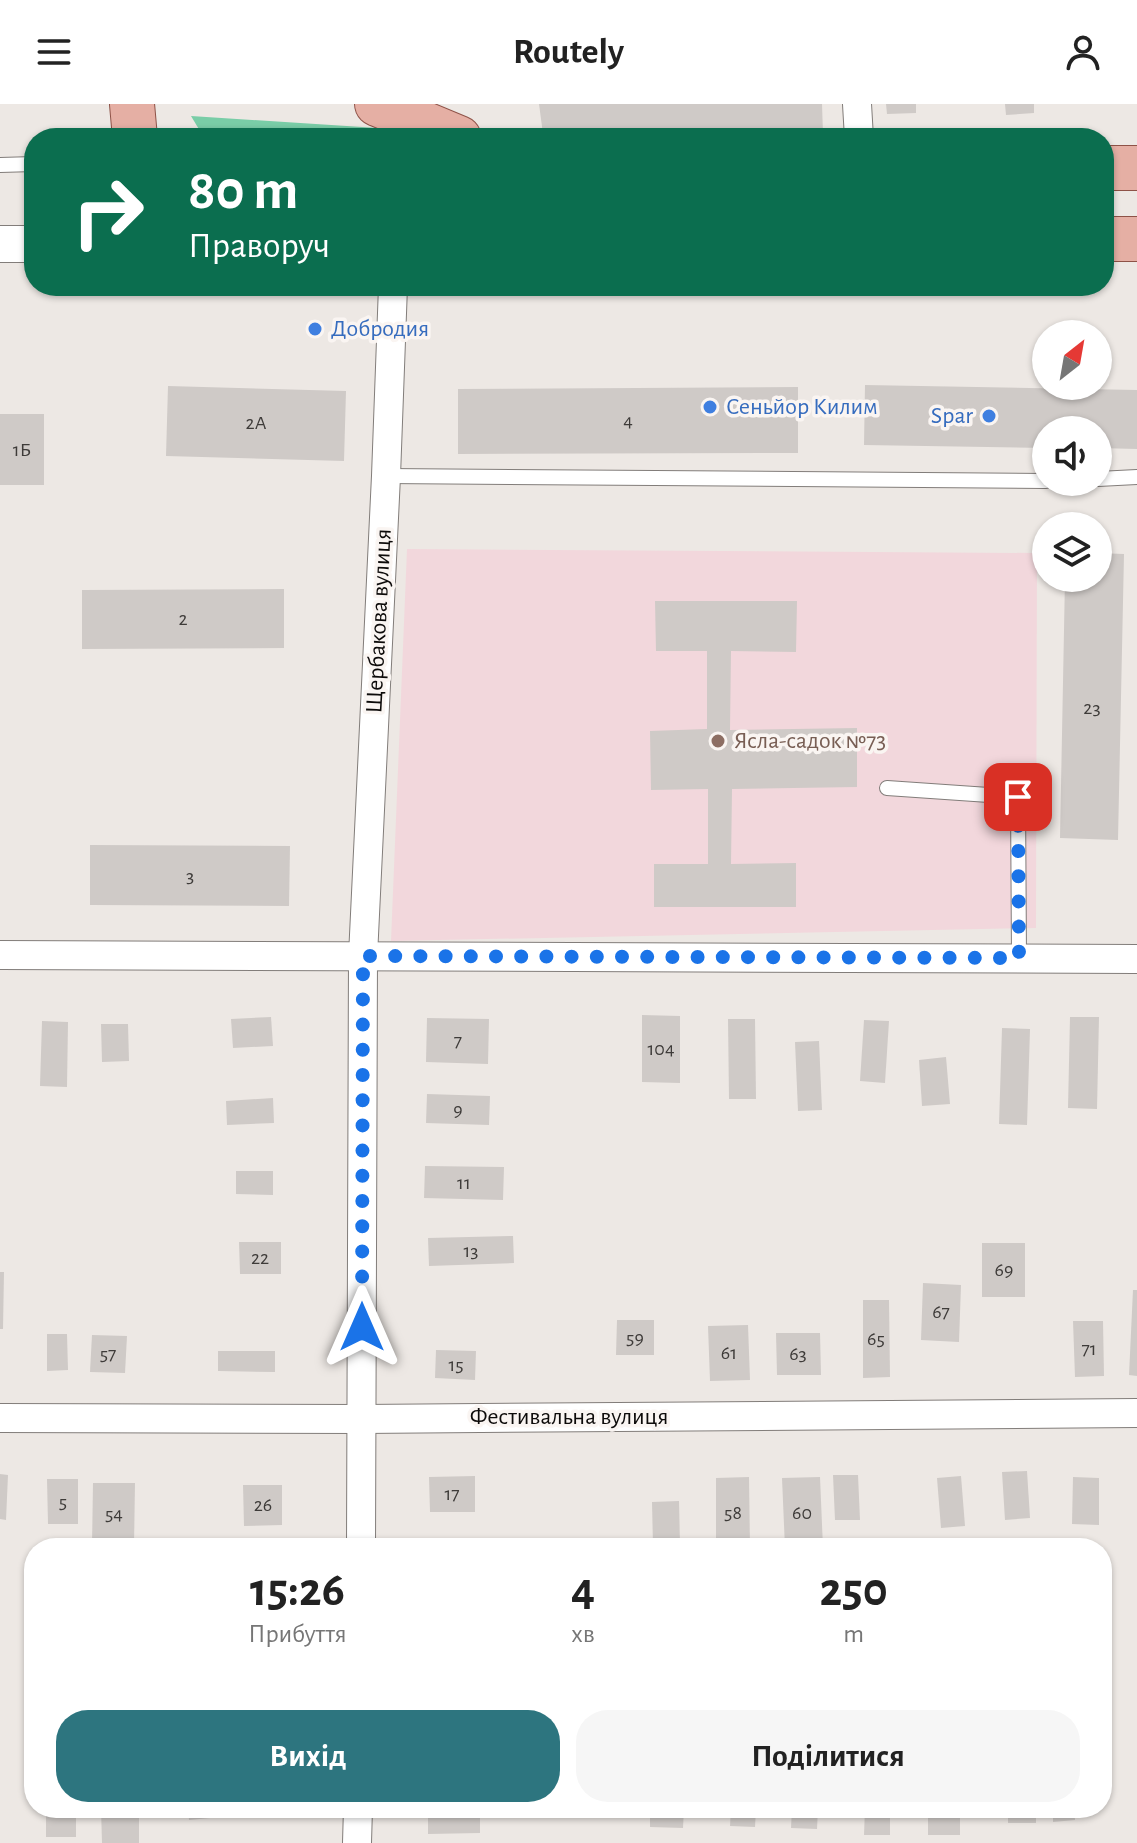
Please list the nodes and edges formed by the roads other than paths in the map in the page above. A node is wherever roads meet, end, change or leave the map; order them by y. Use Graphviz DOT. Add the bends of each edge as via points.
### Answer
graph roads {
  1 [pos="132,104"];
  2 [pos="377,104"];
  3 [pos="857,104"];
  4 [pos="134,128"];
  5 [pos="435,128"];
  6 [pos="858,128"];
  7 [pos="24,164"];
  8 [pos="0,165"];
  9 [pos="1114,168"];
  10 [pos="1137,168"];
  11 [pos="1114,239"];
  12 [pos="1137,239"];
  13 [pos="0,244"];
  14 [pos="24,244"];
  15 [pos="393,296"];
  16 [pos="386,476"];
  17 [pos="1137,477"];
  18 [pos="1112,478"];
  19 [pos="1032,481"];
  20 [pos="887,788"];
  21 [pos="0,955"];
  22 [pos="363,956"];
  23 [pos="1019,958"];
  24 [pos="1137,959"];
  25 [pos="1137,1413"];
  26 [pos="0,1418"];
  27 [pos="362,1419"];
  28 [pos="361,1538"];
  29 [pos="358,1818"];
  30 [pos="357,1843"];
  1 -- 4 [label="main road"];
  2 -- 5 [label="main road"];
  3 -- 6 [label="street"];
  7 -- 8 [label="lane"];
  9 -- 10 [label="main road"];
  11 -- 12 [label="main road"];
  13 -- 14 [label="street"];
  15 -- 16 [label="street, Щербакова вулиця"];
  16 -- 19 [label="lane"];
  16 -- 22 [label="street, Щербакова вулиця"];
  17 -- 18 [label="lane"];
  20 -- 23 [label="lane" via="1018,797"];
  21 -- 22 [label="street"];
  22 -- 23 [label="street"];
  22 -- 27 [label="street, Щербакова вулиця"];
  23 -- 24 [label="street"];
  25 -- 27 [label="street, Фестивальна вулиця"];
  26 -- 27 [label="street, Фестивальна вулиця"];
  27 -- 28 [label="street, Щербакова вулиця"];
  29 -- 30 [label="street"];
}
